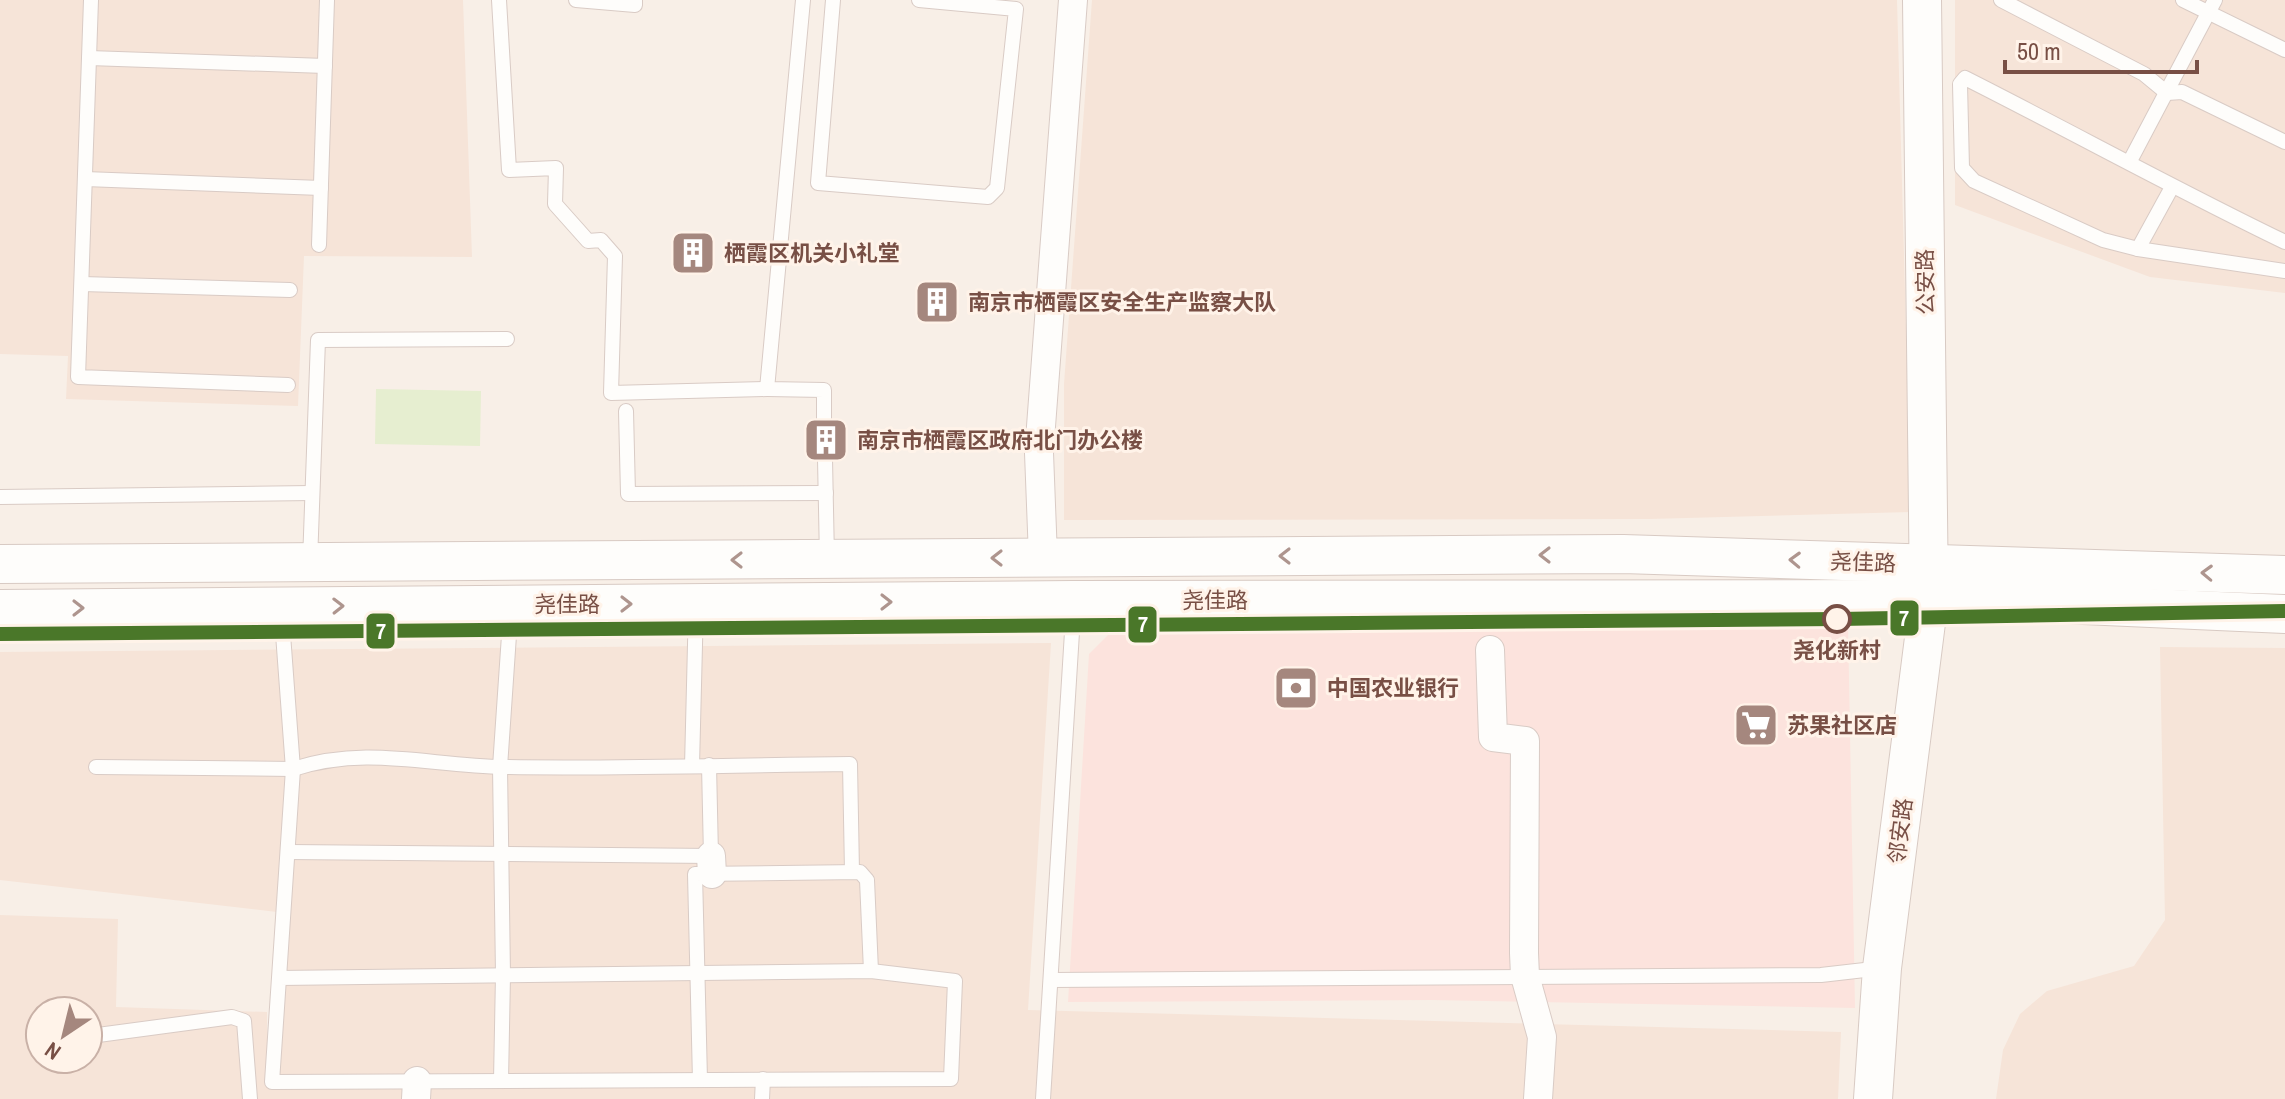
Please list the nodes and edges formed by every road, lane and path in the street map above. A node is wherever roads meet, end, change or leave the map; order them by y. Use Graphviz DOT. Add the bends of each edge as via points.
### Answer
graph roads {
  1 [pos="91,0"];
  2 [pos="327,0"];
  3 [pos="499,0"];
  4 [pos="576,0"];
  5 [pos="635,0"];
  6 [pos="803,0"];
  7 [pos="833,0"];
  8 [pos="919,0"];
  9 [pos="1073,0"];
  10 [pos="1922,0"];
  11 [pos="2001,0"];
  12 [pos="2183,0"];
  13 [pos="1016,4"];
  14 [pos="2211,6"];
  15 [pos="2285,50"];
  16 [pos="89,58"];
  17 [pos="325,66"];
  18 [pos="2167,93"];
  19 [pos="2285,142"];
  20 [pos="2130,161"];
  21 [pos="85,179"];
  22 [pos="2172,187"];
  23 [pos="321,188"];
  24 [pos="2285,242"];
  25 [pos="319,245"];
  26 [pos="2138,249"];
  27 [pos="2285,271"];
  28 [pos="82,284"];
  29 [pos="290,290"];
  30 [pos="507,339"];
  31 [pos="288,385"];
  32 [pos="767,389"];
  33 [pos="626,411"];
  34 [pos="824,423"];
  35 [pos="825,459"];
  36 [pos="312,493"];
  37 [pos="826,493"];
  38 [pos="0,497"];
  39 [pos="1043,557"];
  40 [pos="827,559"];
  41 [pos="310,562"];
  42 [pos="0,564"];
  43 [pos="2285,575"];
  44 [pos="1929,582"];
  45 [pos="1074,600"];
  46 [pos="696,604"];
  47 [pos="511,605"];
  48 [pos="281,607"];
  49 [pos="0,609"];
  50 [pos="2285,614"];
  51 [pos="1490,650"];
  52 [pos="709,765"];
  53 [pos="692,766"];
  54 [pos="96,767"];
  55 [pos="500,767"];
  56 [pos="293,769"];
  57 [pos="288,852"];
  58 [pos="501,854"];
  59 [pos="712,865"];
  60 [pos="852,872"];
  61 [pos="1882,968"];
  62 [pos="871,971"];
  63 [pos="699,973"];
  64 [pos="503,975"];
  65 [pos="1525,976"];
  66 [pos="279,978"];
  67 [pos="1051,980"];
  68 [pos="104,1034"];
  69 [pos="763,1079"];
  70 [pos="700,1080"];
  71 [pos="501,1081"];
  72 [pos="417,1090"];
  73 [pos="250,1099"];
  74 [pos="762,1099"];
  75 [pos="1043,1099"];
  76 [pos="1538,1099"];
  77 [pos="1873,1099"];
  1 -- 16 [label="lane"];
  2 -- 17 [label="lane"];
  3 -- 32 [label="lane" via="509,170 556,168 555,204 588,241 601,240 615,256 611,393"];
  4 -- 5 [label="lane" via="635,5"];
  6 -- 32 [label="lane"];
  7 -- 13 [label="lane" via="818,183 988,197 997,188"];
  8 -- 13 [label="lane"];
  9 -- 39 [label="street" via="1039,453"];
  10 -- 44 [label="main road, 公安路"];
  11 -- 18 [label="lane" via="2144,74"];
  12 -- 14 [label="lane"];
  14 -- 15 [label="lane"];
  14 -- 18 [label="lane"];
  16 -- 17 [label="lane"];
  16 -- 21 [label="lane"];
  17 -- 23 [label="lane"];
  18 -- 19 [label="lane" via="2182,92"];
  18 -- 20 [label="lane"];
  20 -- 22 [label="lane"];
  20 -- 26 [label="lane" via="1965,78 1960,84 1962,168 1974,181 2103,240"];
  21 -- 23 [label="lane"];
  21 -- 28 [label="lane"];
  22 -- 24 [label="lane"];
  22 -- 26 [label="lane"];
  23 -- 25 [label="lane"];
  26 -- 27 [label="lane"];
  28 -- 29 [label="lane"];
  28 -- 31 [label="lane" via="78,377"];
  30 -- 36 [label="lane" via="318,340"];
  32 -- 34 [label="lane" via="824,390"];
  33 -- 37 [label="lane" via="628,494"];
  35 -- 37 [label="lane"];
  36 -- 38 [label="lane"];
  36 -- 41 [label="lane"];
  37 -- 40 [label="lane"];
  39 -- 40 [label="main road, 尧佳路, one-way"];
  44 -- 39 [label="main road, 尧佳路, one-way" via="1623,554"];
  40 -- 41 [label="main road, 尧佳路, one-way"];
  41 -- 42 [label="main road, 尧佳路"];
  43 -- 44 [label="main road, 尧佳路, one-way"];
  44 -- 45 [label="main road, 尧佳路"];
  44 -- 50 [label="main road, 尧佳路"];
  44 -- 61 [label="main road, 邻安路"];
  46 -- 45 [label="main road, 尧佳路, one-way"];
  45 -- 67 [label="lane"];
  47 -- 46 [label="main road, 尧佳路, one-way"];
  46 -- 53 [label="lane"];
  48 -- 47 [label="main road, 尧佳路, one-way"];
  47 -- 55 [label="lane"];
  49 -- 48 [label="main road, 尧佳路, one-way"];
  48 -- 56 [label="lane"];
  51 -- 65 [label="street" via="1493,737 1525,741"];
  52 -- 53 [label="lane"];
  52 -- 59 [label="lane"];
  52 -- 60 [label="lane" via="850,764"];
  53 -- 55 [label="lane"];
  54 -- 56 [label="lane"];
  55 -- 56 [label="lane" via="377,756 324,759"];
  55 -- 58 [label="lane"];
  56 -- 57 [label="lane"];
  57 -- 58 [label="lane"];
  57 -- 66 [label="lane"];
  58 -- 59 [label="lane"];
  58 -- 64 [label="lane"];
  59 -- 60 [label="lane"];
  59 -- 63 [label="lane" via="695,874"];
  60 -- 62 [label="lane" via="867,880"];
  61 -- 65 [label="lane" via="1821,975"];
  61 -- 77 [label="main road, 邻安路"];
  62 -- 63 [label="lane"];
  62 -- 69 [label="lane" via="955,981 951,1079"];
  63 -- 64 [label="lane"];
  63 -- 70 [label="lane"];
  64 -- 66 [label="lane"];
  64 -- 71 [label="lane"];
  65 -- 67 [label="lane"];
  65 -- 76 [label="street" via="1542,1037"];
  66 -- 72 [label="lane" via="272,1082"];
  67 -- 75 [label="lane"];
  68 -- 73 [label="lane" via="232,1017 244,1021"];
  69 -- 70 [label="lane"];
  69 -- 74 [label="lane"];
  70 -- 71 [label="lane"];
  71 -- 72 [label="lane"];
}
